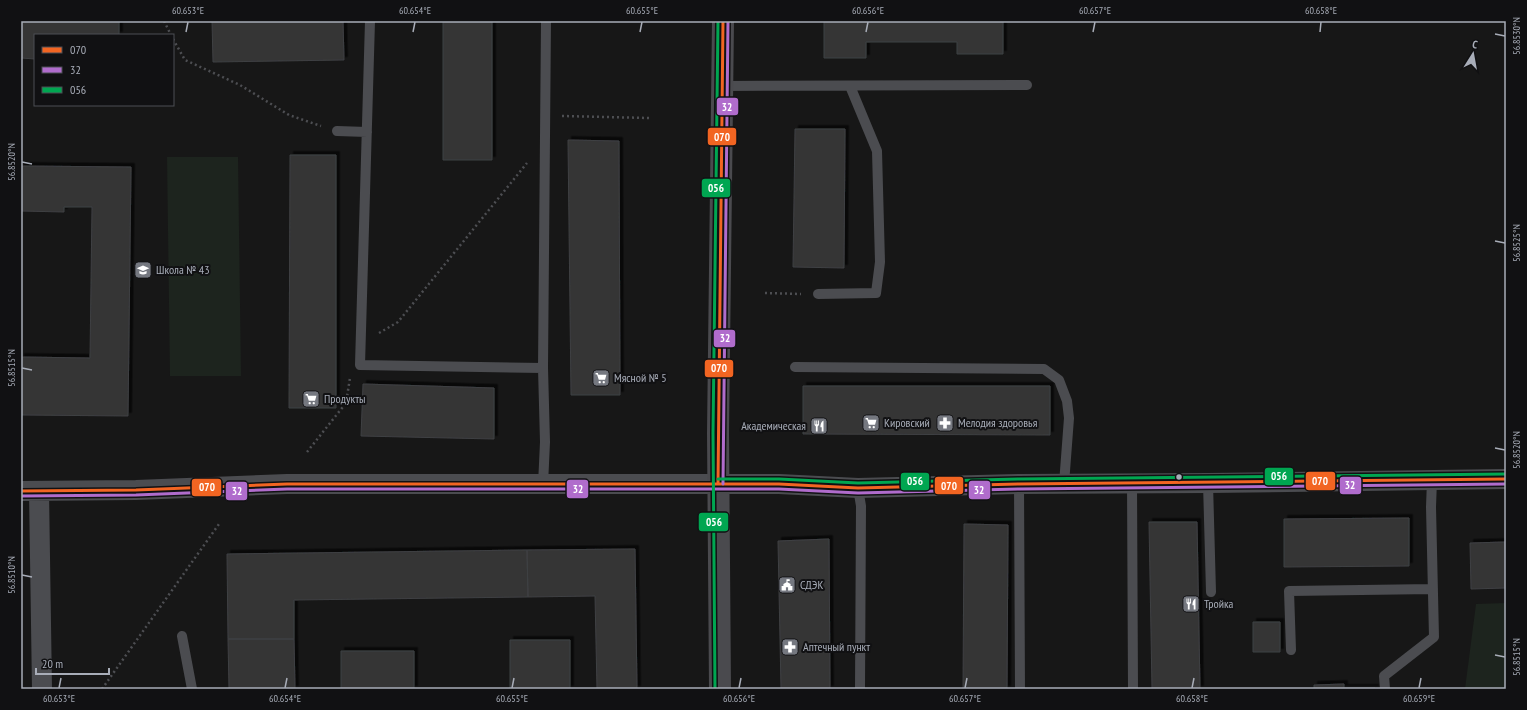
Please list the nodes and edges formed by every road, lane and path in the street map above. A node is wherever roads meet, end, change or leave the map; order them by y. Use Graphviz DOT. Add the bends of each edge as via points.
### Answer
graph roads {
  1 [pos="164,21"];
  2 [pos="370,21"];
  3 [pos="546,21"];
  4 [pos="724,21"];
  5 [pos="170,34"];
  6 [pos="174,41"];
  7 [pos="1027,85"];
  8 [pos="723,86"];
  9 [pos="850,86"];
  10 [pos="546,115"];
  11 [pos="649,118"];
  12 [pos="337,131"];
  13 [pos="367,132"];
  14 [pos="546,139"];
  15 [pos="766,293"];
  16 [pos="818,294"];
  17 [pos="361,343"];
  18 [pos="795,366"];
  19 [pos="543,368"];
  20 [pos="350,377"];
  21 [pos="307,452"];
  22 [pos="1506,479"];
  23 [pos="1432,480"];
  24 [pos="1132,483"];
  25 [pos="1208,483"];
  26 [pos="718,484"];
  27 [pos="1019,484"];
  28 [pos="1064,484"];
  29 [pos="543,485"];
  30 [pos="858,488"];
  31 [pos="30,491"];
  32 [pos="219,524"];
  33 [pos="1433,589"];
  34 [pos="1211,592"];
  35 [pos="182,636"];
  36 [pos="1291,650"];
  37 [pos="42,689"];
  38 [pos="102,689"];
  39 [pos="192,689"];
  40 [pos="720,689"];
  41 [pos="860,689"];
  42 [pos="1020,689"];
  43 [pos="1133,689"];
  44 [pos="1385,689"];
  1 -- 5 [label="path"];
  2 -- 13 [label="lane"];
  3 -- 10 [label="lane"];
  4 -- 8 [label="main road"];
  6 -- 12 [label="path" via="185,60 240,85 289,115"];
  7 -- 9 [label="lane"];
  8 -- 9 [label="lane"];
  8 -- 26 [label="main road"];
  9 -- 16 [label="lane" via="877,151 880,262 876,293"];
  10 -- 11 [label="path"];
  10 -- 14 [label="lane"];
  12 -- 13 [label="lane"];
  13 -- 17 [label="lane"];
  14 -- 17 [label="path" via="398,322"];
  14 -- 19 [label="lane"];
  15 -- 16 [label="path"];
  17 -- 19 [label="lane" via="360,365"];
  18 -- 28 [label="lane" via="1044,369 1059,380 1067,401 1069,418"];
  19 -- 29 [label="lane"];
  20 -- 21 [label="path" via="346,403"];
  22 -- 23 [label="street"];
  23 -- 25 [label="street"];
  23 -- 33 [label="lane" via="1430,507"];
  24 -- 25 [label="street"];
  24 -- 28 [label="street"];
  24 -- 43 [label="lane"];
  25 -- 34 [label="lane"];
  26 -- 29 [label="street"];
  26 -- 30 [label="street"];
  26 -- 40 [label="main road"];
  27 -- 28 [label="street"];
  27 -- 30 [label="street"];
  27 -- 42 [label="lane"];
  29 -- 31 [label="street" via="287,484"];
  30 -- 41 [label="lane" via="861,506"];
  31 -- 37 [label="street"];
  32 -- 38 [label="path"];
  33 -- 36 [label="lane" via="1289,591"];
  33 -- 44 [label="lane" via="1434,637 1384,676"];
  35 -- 39 [label="lane"];
}
